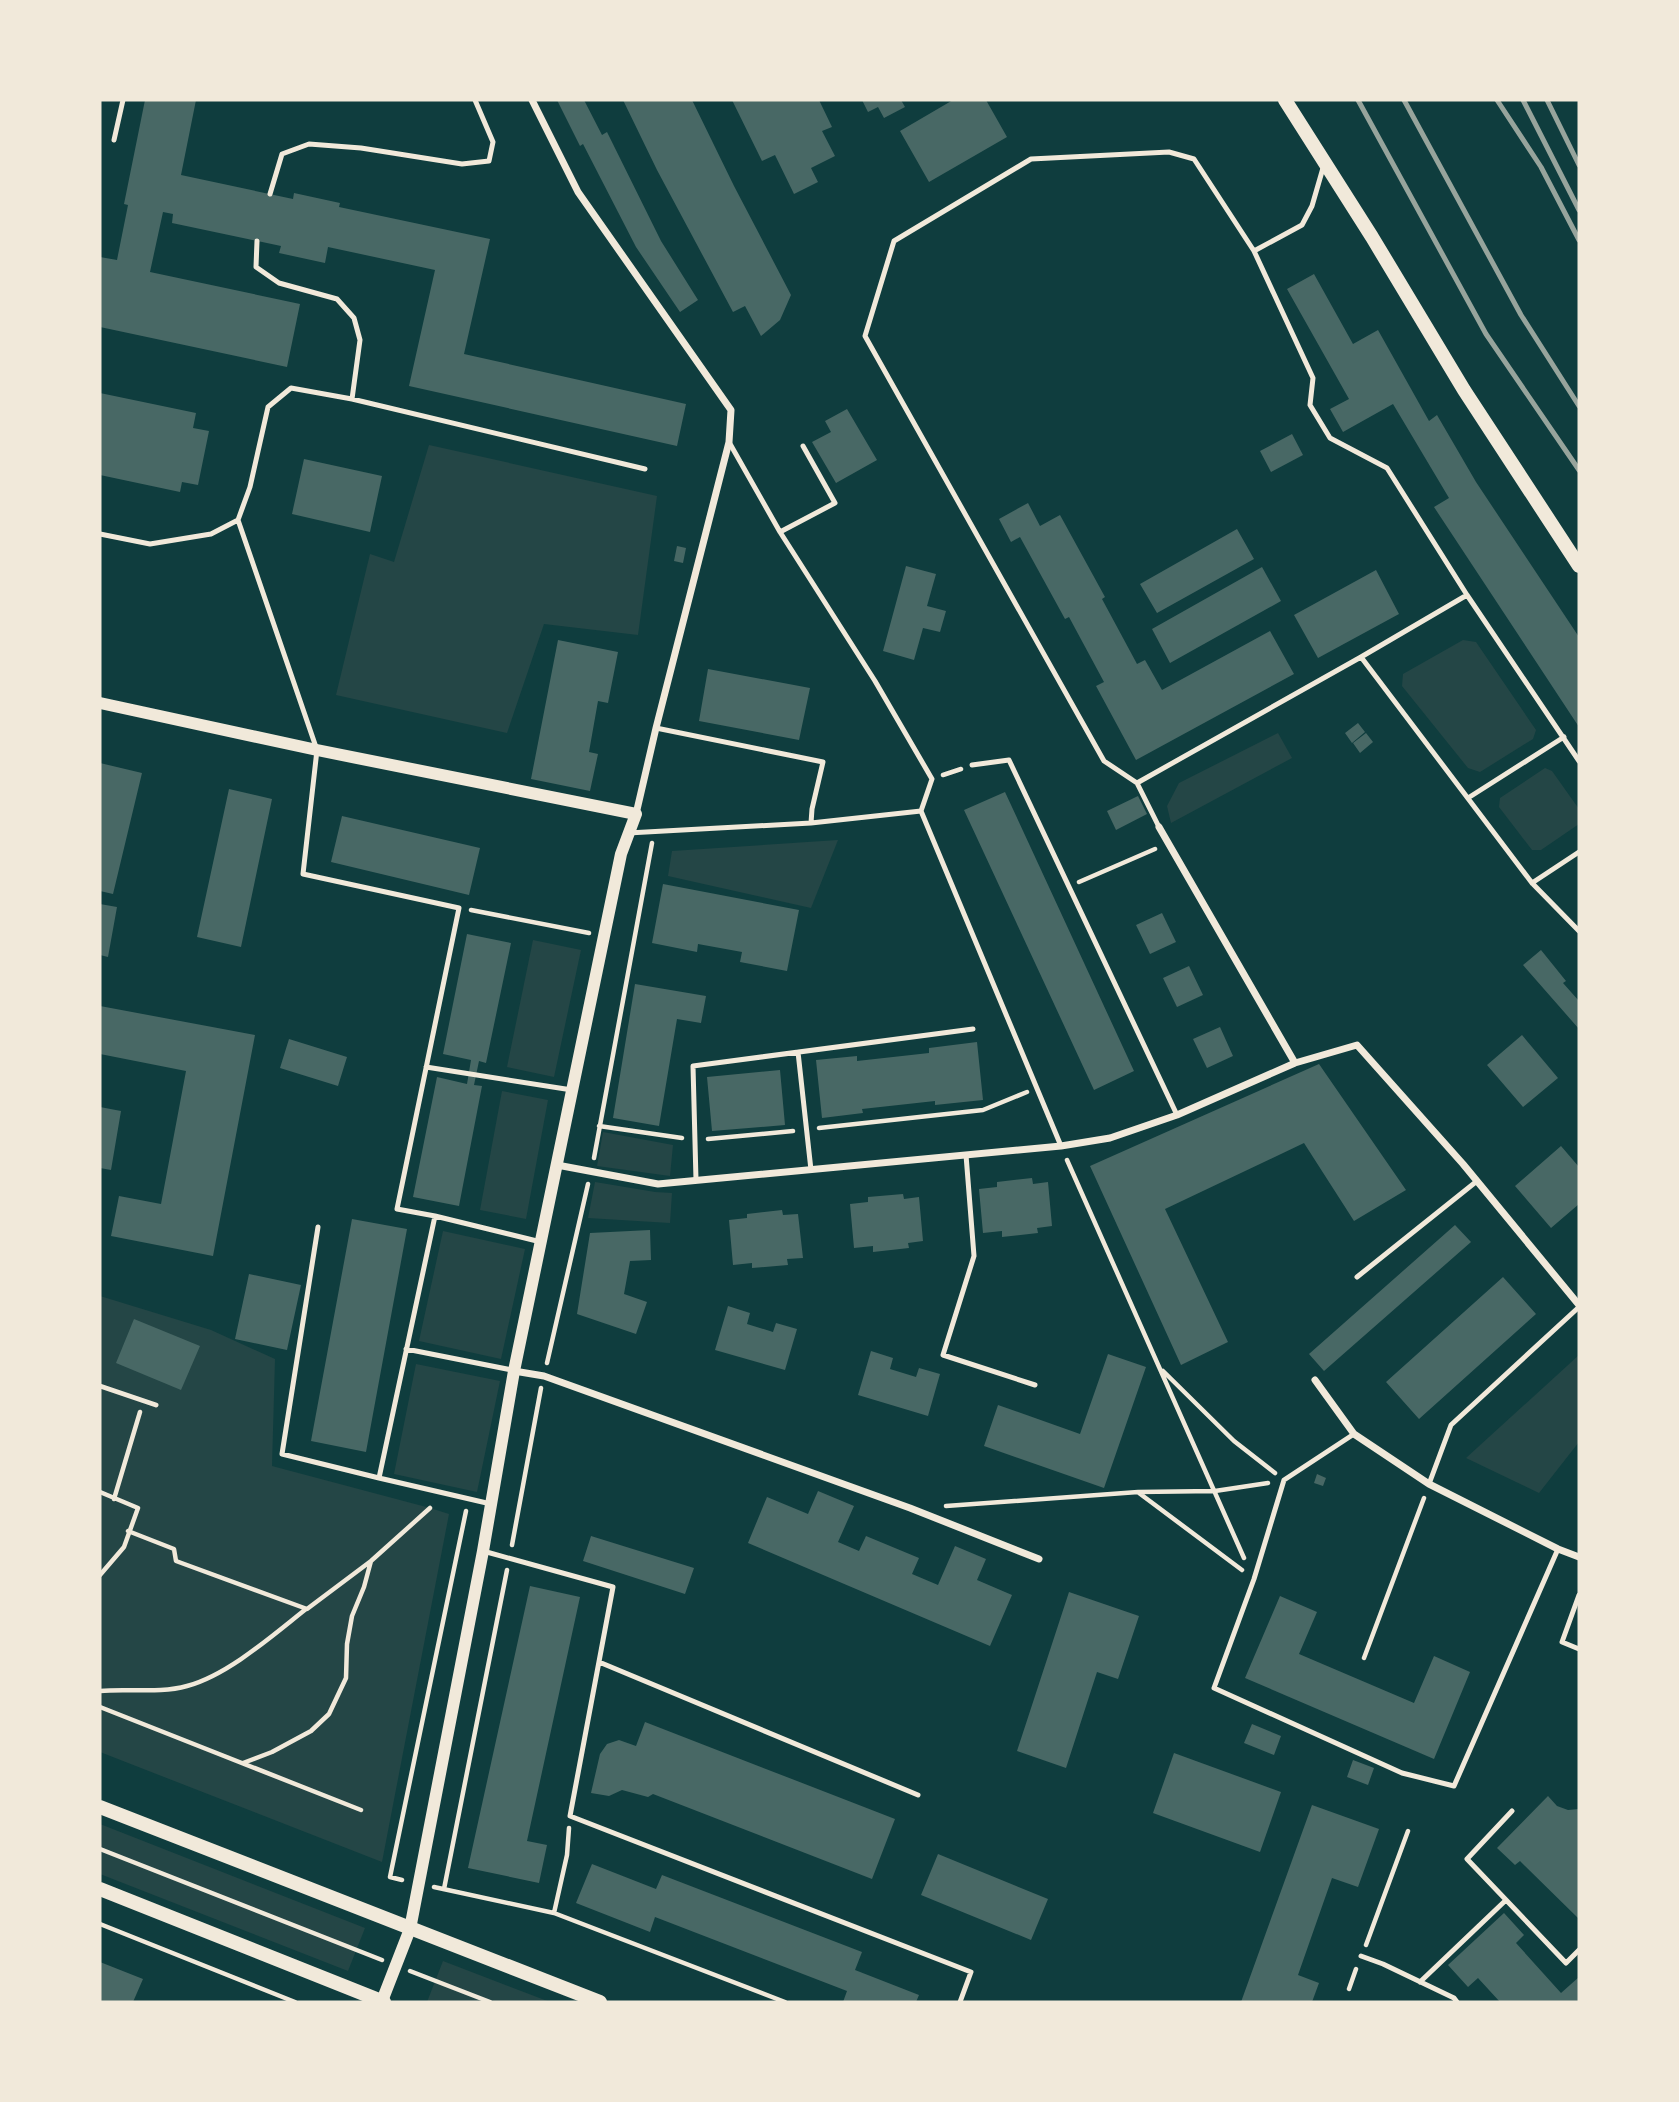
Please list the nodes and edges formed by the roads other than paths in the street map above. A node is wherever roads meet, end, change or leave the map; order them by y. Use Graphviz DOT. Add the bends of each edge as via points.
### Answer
graph roads {
  1 [pos="123,100"];
  2 [pos="475,100"];
  3 [pos="532,100"];
  4 [pos="1285,100"];
  5 [pos="114,140"];
  6 [pos="1325,162"];
  7 [pos="270,194"];
  8 [pos="257,241"];
  9 [pos="1254,251"];
  10 [pos="352,399"];
  11 [pos="729,442"];
  12 [pos="803,446"];
  13 [pos="645,469"];
  14 [pos="238,520"];
  15 [pos="780,532"];
  16 [pos="100,534"];
  17 [pos="1579,566"];
  18 [pos="1467,595"];
  19 [pos="1361,657"];
  20 [pos="100,703"];
  21 [pos="656,728"];
  22 [pos="1563,737"];
  23 [pos="317,750"];
  24 [pos="1579,761"];
  25 [pos="972,765"];
  26 [pos="1137,783"];
  27 [pos="1468,798"];
  28 [pos="922,811"];
  29 [pos="636,814"];
  30 [pos="811,823"];
  31 [pos="1159,827"];
  32 [pos="628,834"];
  33 [pos="1579,852"];
  34 [pos="1532,883"];
  35 [pos="1579,931"];
  36 [pos="973,1029"];
  37 [pos="799,1052"];
  38 [pos="1295,1063"];
  39 [pos="426,1067"];
  40 [pos="572,1090"];
  41 [pos="1177,1115"];
  42 [pos="1061,1146"];
  43 [pos="965,1156"];
  44 [pos="556,1165"];
  45 [pos="811,1170"];
  46 [pos="696,1180"];
  47 [pos="1477,1181"];
  48 [pos="435,1216"];
  49 [pos="317,1227"];
  50 [pos="541,1242"];
  51 [pos="1357,1277"];
  52 [pos="1579,1306"];
  53 [pos="406,1349"];
  54 [pos="514,1371"];
  55 [pos="1315,1380"];
  56 [pos="1035,1385"];
  57 [pos="100,1386"];
  58 [pos="156,1405"];
  59 [pos="1354,1434"];
  60 [pos="379,1478"];
  61 [pos="1429,1485"];
  62 [pos="491,1504"];
  63 [pos="1558,1549"];
  64 [pos="483,1551"];
  65 [pos="1579,1557"];
  66 [pos="1039,1559"];
  67 [pos="1579,1595"];
  68 [pos="1579,1649"];
  69 [pos="599,1662"];
  70 [pos="918,1796"];
  71 [pos="100,1807"];
  72 [pos="1513,1811"];
  73 [pos="100,1889"];
  74 [pos="1506,1900"];
  75 [pos="410,1929"];
  76 [pos="1579,1950"];
  77 [pos="1362,1956"];
  78 [pos="1420,1982"];
  79 [pos="1454,2001"];
  80 [pos="383,2002"];
  81 [pos="600,2002"];
  82 [pos="960,2002"];
  1 -- 5 [label="lane"];
  2 -- 7 [label="lane" via="493,142 489,161 462,164 309,144 282,153"];
  3 -- 11 [label="street" via="578,191 731,410"];
  4 -- 6 [label="main road"];
  6 -- 9 [label="lane" via="1302,225"];
  6 -- 17 [label="main road" via="1464,390"];
  8 -- 10 [label="lane" via="256,267 279,283 337,299 354,318 360,340"];
  9 -- 18 [label="lane" via="1313,378 1310,405 1330,438 1387,468"];
  9 -- 26 [label="lane" via="1194,159 1170,152 1031,159 894,241 865,336 1104,761"];
  10 -- 13 [label="lane"];
  10 -- 14 [label="lane" via="291,388 268,407"];
  11 -- 15 [label="lane"];
  11 -- 21 [label="street"];
  12 -- 15 [label="lane" via="835,503"];
  14 -- 16 [label="lane" via="211,534 150,544"];
  14 -- 23 [label="lane"];
  15 -- 28 [label="lane" via="932,779"];
  18 -- 19 [label="lane"];
  18 -- 22 [label="lane"];
  19 -- 26 [label="lane"];
  19 -- 27 [label="lane"];
  20 -- 23 [label="street"];
  21 -- 29 [label="street"];
  21 -- 30 [label="lane" via="823,762"];
  22 -- 24 [label="lane"];
  22 -- 27 [label="lane"];
  23 -- 29 [label="street"];
  23 -- 39 [label="lane" via="303,874 459,908"];
  25 -- 41 [label="lane" via="1009,760"];
  26 -- 31 [label="lane"];
  27 -- 34 [label="lane"];
  28 -- 30 [label="lane"];
  28 -- 42 [label="lane"];
  29 -- 32 [label="street"];
  30 -- 32 [label="lane"];
  31 -- 38 [label="street"];
  32 -- 40 [label="street"];
  33 -- 34 [label="lane"];
  34 -- 35 [label="lane"];
  36 -- 37 [label="lane"];
  37 -- 45 [label="lane"];
  37 -- 46 [label="lane" via="693,1066"];
  38 -- 41 [label="street"];
  38 -- 47 [label="street" via="1357,1045"];
  39 -- 40 [label="lane"];
  39 -- 48 [label="lane" via="397,1209"];
  40 -- 44 [label="street"];
  41 -- 42 [label="street" via="1110,1138"];
  42 -- 43 [label="street"];
  43 -- 45 [label="street"];
  43 -- 56 [label="lane" via="974,1256 943,1355"];
  44 -- 46 [label="street" via="658,1184"];
  44 -- 50 [label="street"];
  45 -- 46 [label="street"];
  47 -- 51 [label="lane"];
  47 -- 52 [label="street"];
  48 -- 50 [label="lane"];
  48 -- 53 [label="lane"];
  49 -- 60 [label="lane" via="282,1454"];
  50 -- 54 [label="street"];
  52 -- 61 [label="lane" via="1451,1425"];
  53 -- 54 [label="lane"];
  53 -- 60 [label="lane"];
  54 -- 62 [label="street"];
  54 -- 66 [label="street" via="544,1376"];
  55 -- 59 [label="street"];
  57 -- 58 [label="lane"];
  59 -- 61 [label="street"];
  59 -- 63 [label="lane" via="1284,1480 1214,1688 1402,1773 1454,1786"];
  60 -- 62 [label="lane"];
  61 -- 63 [label="street"];
  62 -- 64 [label="street"];
  63 -- 65 [label="street"];
  64 -- 69 [label="lane" via="613,1587"];
  64 -- 75 [label="street"];
  67 -- 68 [label="lane" via="1562,1642"];
  69 -- 70 [label="lane"];
  69 -- 82 [label="lane" via="570,1816 971,1972"];
  71 -- 75 [label="main road"];
  72 -- 74 [label="lane" via="1467,1859"];
  73 -- 80 [label="main road"];
  74 -- 76 [label="lane" via="1566,1963"];
  74 -- 78 [label="lane"];
  75 -- 80 [label="street"];
  75 -- 81 [label="main road"];
  77 -- 78 [label="lane"];
  78 -- 79 [label="lane"];
}
